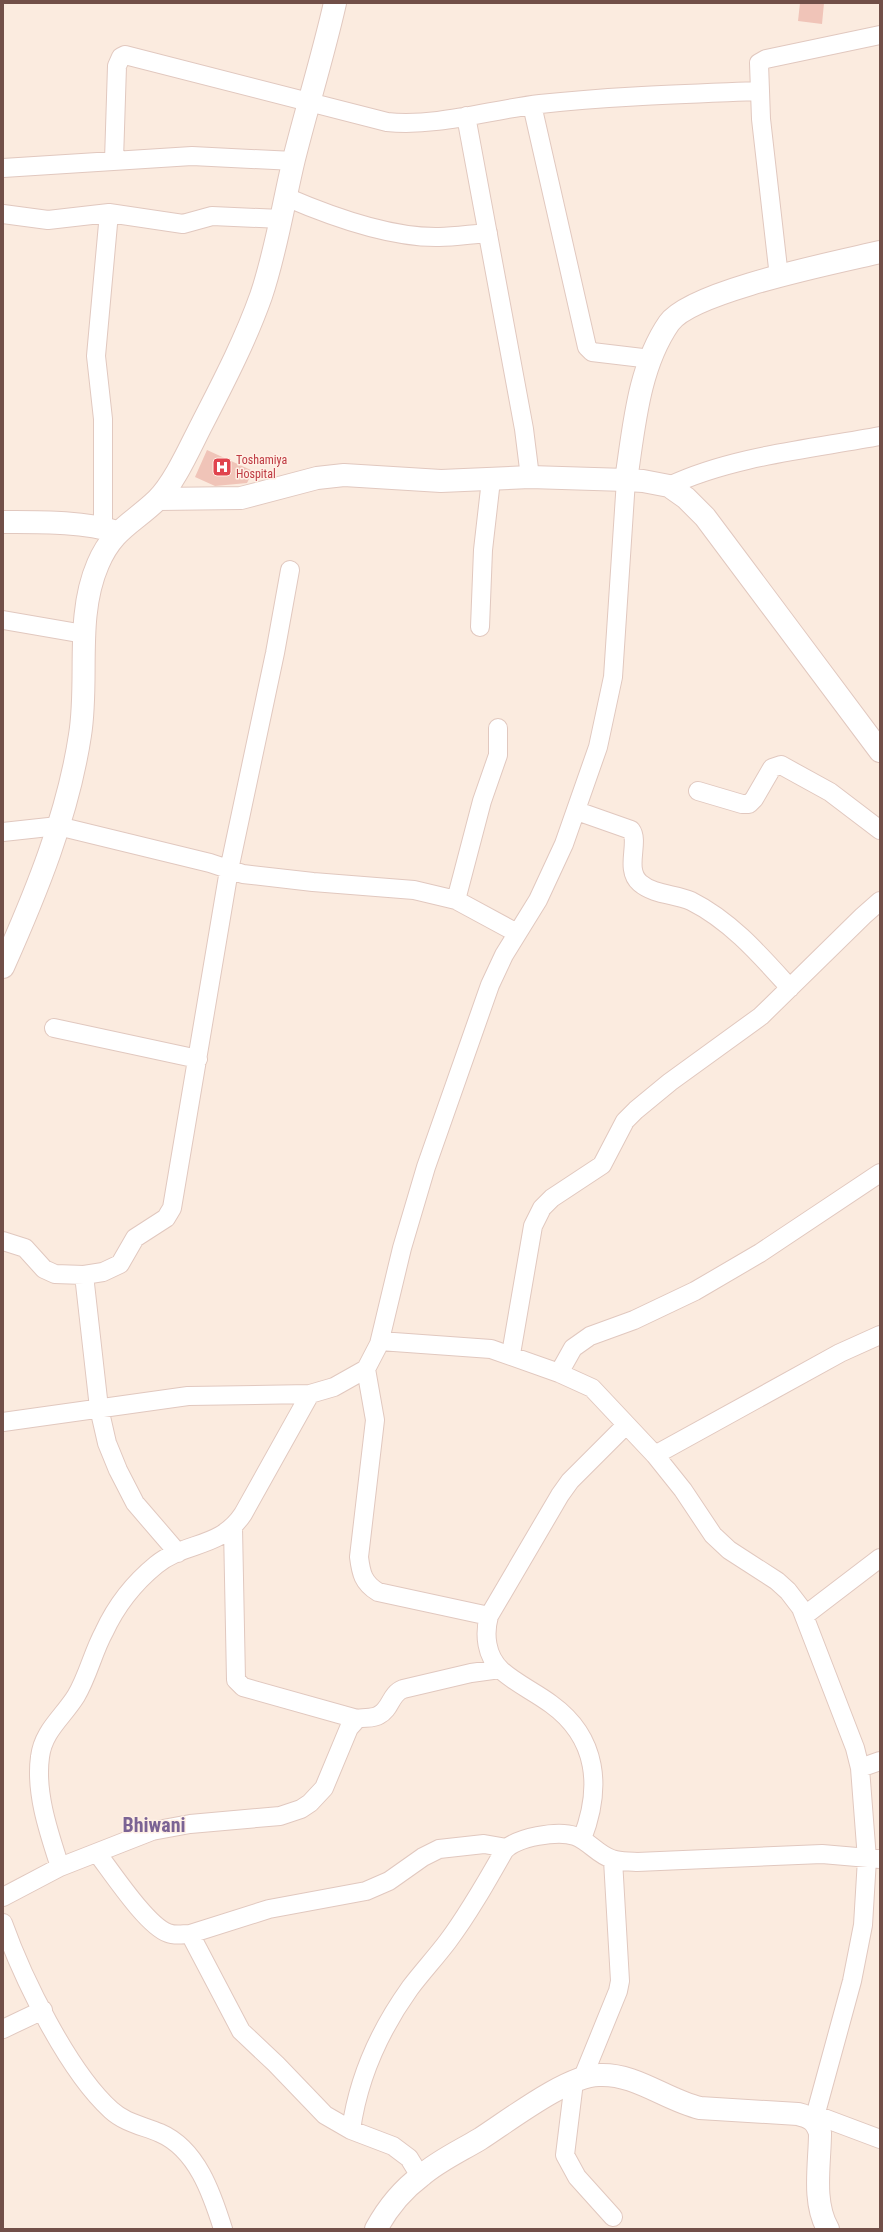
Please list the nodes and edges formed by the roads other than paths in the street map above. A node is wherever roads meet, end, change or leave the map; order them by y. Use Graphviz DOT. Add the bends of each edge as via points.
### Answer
graph roads {
  1 [pos="335,3"];
  2 [pos="880,35"];
  3 [pos="759,91"];
  4 [pos="309,100"];
  5 [pos="532,105"];
  6 [pos="466,116"];
  7 [pos="114,160"];
  8 [pos="294,161"];
  9 [pos="3,168"];
  10 [pos="286,197"];
  11 [pos="109,213"];
  12 [pos="3,214"];
  13 [pos="281,220"];
  14 [pos="488,233"];
  15 [pos="880,252"];
  16 [pos="780,277"];
  17 [pos="651,359"];
  18 [pos="880,436"];
  19 [pos="530,478"];
  20 [pos="491,480"];
  21 [pos="626,480"];
  22 [pos="669,486"];
  23 [pos="158,499"];
  24 [pos="3,522"];
  25 [pos="110,530"];
  26 [pos="290,570"];
  27 [pos="3,620"];
  28 [pos="480,628"];
  29 [pos="84,634"];
  30 [pos="498,728"];
  31 [pos="880,751"];
  32 [pos="698,791"];
  33 [pos="577,811"];
  34 [pos="58,826"];
  35 [pos="880,830"];
  36 [pos="3,832"];
  37 [pos="230,870"];
  38 [pos="456,900"];
  39 [pos="880,901"];
  40 [pos="517,933"];
  41 [pos="3,967"];
  42 [pos="790,988"];
  43 [pos="54,1028"];
  44 [pos="198,1059"];
  45 [pos="880,1173"];
  46 [pos="3,1241"];
  47 [pos="84,1275"];
  48 [pos="880,1335"];
  49 [pos="380,1341"];
  50 [pos="511,1354"];
  51 [pos="366,1369"];
  52 [pos="559,1373"];
  53 [pos="310,1394"];
  54 [pos="99,1408"];
  55 [pos="3,1422"];
  56 [pos="626,1425"];
  57 [pos="655,1455"];
  58 [pos="233,1528"];
  59 [pos="178,1553"];
  60 [pos="880,1558"];
  61 [pos="490,1616"];
  62 [pos="804,1616"];
  63 [pos="500,1669"];
  64 [pos="357,1719"];
  65 [pos="880,1761"];
  66 [pos="860,1768"];
  67 [pos="582,1839"];
  68 [pos="507,1848"];
  69 [pos="97,1853"];
  70 [pos="873,1859"];
  71 [pos="613,1860"];
  72 [pos="60,1867"];
  73 [pos="3,1897"];
  74 [pos="3,1923"];
  75 [pos="190,1934"];
  76 [pos="43,2010"];
  77 [pos="3,2029"];
  78 [pos="579,2080"];
  79 [pos="815,2118"];
  80 [pos="352,2130"];
  81 [pos="880,2139"];
  82 [pos="420,2176"];
  83 [pos="613,2217"];
  84 [pos="223,2229"];
  85 [pos="376,2229"];
  86 [pos="828,2229"];
  1 -- 4 [label="street"];
  2 -- 3 [label="street" via="762,60 758,66"];
  3 -- 5 [label="street"];
  3 -- 16 [label="street"];
  4 -- 6 [label="street" via="398,123 416,124"];
  4 -- 7 [label="street" via="125,55 121,57 117,66"];
  4 -- 8 [label="street"];
  5 -- 6 [label="street"];
  5 -- 17 [label="street" via="587,347 592,352"];
  6 -- 14 [label="street"];
  7 -- 8 [label="street" via="192,156"];
  7 -- 9 [label="street"];
  8 -- 10 [label="street"];
  10 -- 13 [label="street"];
  10 -- 14 [label="street" via="325,213 398,232 439,237"];
  11 -- 12 [label="street" via="48,220"];
  11 -- 13 [label="street" via="183,224 212,216"];
  11 -- 25 [label="street" via="96,356"];
  13 -- 23 [label="street" via="261,296 237,354 174,476"];
  14 -- 19 [label="street" via="524,429"];
  15 -- 16 [label="street"];
  16 -- 17 [label="street" via="726,292 684,311 669,322"];
  17 -- 21 [label="street" via="639,398"];
  18 -- 22 [label="street" via="726,465"];
  19 -- 20 [label="street"];
  19 -- 21 [label="street"];
  20 -- 23 [label="street" via="441,481 344,475 317,478 241,498"];
  20 -- 28 [label="street" via="483,550"];
  21 -- 22 [label="street"];
  21 -- 33 [label="street" via="613,677 598,748"];
  22 -- 31 [label="street" via="705,517"];
  23 -- 25 [label="street"];
  24 -- 25 [label="street" via="34,522"];
  25 -- 29 [label="street" via="89,596"];
  26 -- 37 [label="street"];
  27 -- 29 [label="street"];
  29 -- 34 [label="street" via="80,734"];
  30 -- 38 [label="street" via="498,755 480,806"];
  32 -- 35 [label="street" via="749,804 772,768 781,765 830,792"];
  33 -- 40 [label="street" via="538,900"];
  33 -- 42 [label="street" via="631,830 632,864 636,879 640,883 657,892 692,902 717,918 741,936"];
  34 -- 36 [label="street"];
  34 -- 37 [label="street"];
  34 -- 41 [label="street"];
  37 -- 38 [label="street" via="258,877 414,890"];
  37 -- 44 [label="street"];
  38 -- 40 [label="street"];
  39 -- 42 [label="street"];
  40 -- 49 [label="street" via="490,985 426,1167 402,1248"];
  42 -- 50 [label="street" via="761,1016 636,1110 625,1121 602,1165 560,1192 542,1208 533,1226"];
  43 -- 44 [label="street"];
  44 -- 47 [label="street" via="170,1214 135,1238 123,1260 115,1268"];
  45 -- 52 [label="street" via="760,1253 695,1292 590,1336 573,1348"];
  46 -- 47 [label="street" via="28,1250 44,1269 50,1272"];
  47 -- 54 [label="street"];
  48 -- 57 [label="street" via="840,1353"];
  49 -- 50 [label="street" via="477,1347"];
  49 -- 51 [label="street"];
  50 -- 52 [label="street"];
  51 -- 53 [label="street" via="334,1387"];
  51 -- 61 [label="street" via="375,1420 359,1557 361,1574 369,1586 378,1592"];
  52 -- 56 [label="street" via="592,1388"];
  53 -- 54 [label="street" via="188,1396"];
  53 -- 58 [label="street"];
  54 -- 55 [label="street"];
  54 -- 59 [label="street" via="107,1443 128,1493 142,1513"];
  56 -- 57 [label="street"];
  56 -- 61 [label="street" via="560,1495"];
  57 -- 62 [label="street" via="714,1535 729,1550 788,1591 797,1601"];
  58 -- 59 [label="street" via="220,1537"];
  58 -- 64 [label="street" via="236,1680 243,1687"];
  59 -- 72 [label="street" via="157,1564 135,1585 117,1609 76,1696 42,1743 38,1774"];
  60 -- 62 [label="street"];
  61 -- 63 [label="street" via="486,1636"];
  62 -- 66 [label="street" via="849,1731"];
  63 -- 64 [label="street" via="471,1672 403,1689 396,1693 380,1715"];
  63 -- 67 [label="street" via="566,1716 587,1745 594,1778"];
  64 -- 69 [label="street" via="349,1728 324,1788 301,1809 280,1816 169,1827 138,1836"];
  65 -- 66 [label="street"];
  66 -- 70 [label="street"];
  67 -- 68 [label="street" via="570,1835 547,1835 526,1839"];
  67 -- 71 [label="street"];
  68 -- 75 [label="street" via="484,1844 439,1849 389,1881 366,1891 269,1909"];
  68 -- 80 [label="street" via="448,1941 410,1989 389,2022 361,2083"];
  69 -- 72 [label="street"];
  69 -- 75 [label="street" via="138,1906 161,1930 168,1933"];
  70 -- 71 [label="street" via="822,1854 670,1861"];
  70 -- 79 [label="street" via="860,1950"];
  71 -- 78 [label="street" via="620,1981"];
  72 -- 73 [label="street"];
  74 -- 76 [label="street"];
  75 -- 80 [label="street" via="237,2027 321,2112"];
  76 -- 77 [label="street"];
  76 -- 84 [label="street" via="81,2075 99,2098 113,2112 129,2122 169,2138 194,2163 212,2196"];
  78 -- 79 [label="street" via="602,2074 627,2079 684,2104 700,2108 798,2114"];
  78 -- 82 [label="street" via="532,2105"];
  78 -- 83 [label="street" via="565,2155 577,2177"];
  79 -- 81 [label="street"];
  79 -- 86 [label="street" via="820,2133 818,2194"];
  80 -- 82 [label="street" via="382,2141 403,2153 413,2162"];
  82 -- 85 [label="street" via="399,2196"];
}
